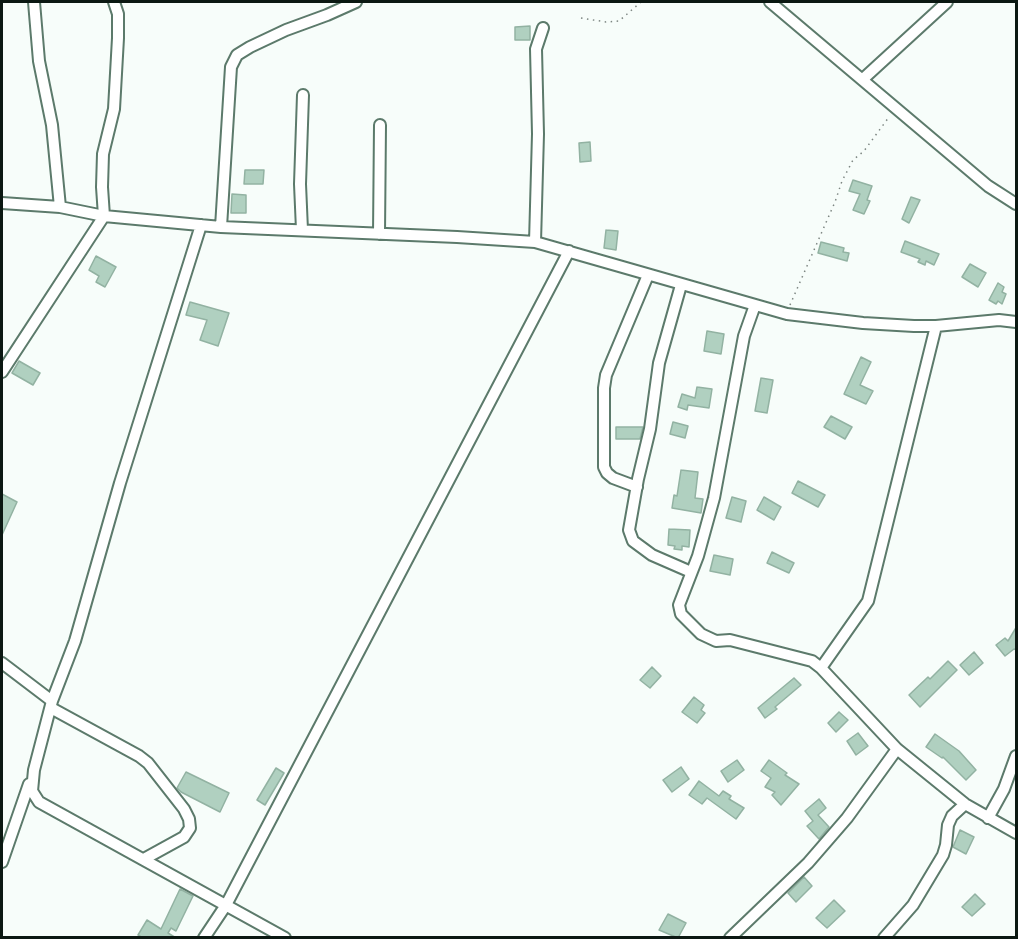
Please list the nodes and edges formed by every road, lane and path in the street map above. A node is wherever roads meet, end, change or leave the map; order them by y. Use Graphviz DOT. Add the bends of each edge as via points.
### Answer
graph roads {
  1 [pos="34,2"];
  2 [pos="114,2"];
  3 [pos="356,2"];
  4 [pos="641,2"];
  5 [pos="770,2"];
  6 [pos="947,2"];
  7 [pos="581,18"];
  8 [pos="543,28"];
  9 [pos="863,79"];
  10 [pos="303,95"];
  11 [pos="896,108"];
  12 [pos="380,125"];
  13 [pos="2,203"];
  14 [pos="1017,204"];
  15 [pos="60,207"];
  16 [pos="104,216"];
  17 [pos="201,225"];
  18 [pos="221,227"];
  19 [pos="303,230"];
  20 [pos="379,234"];
  21 [pos="535,242"];
  22 [pos="569,251"];
  23 [pos="648,275"];
  24 [pos="681,285"];
  25 [pos="755,305"];
  26 [pos="787,314"];
  27 [pos="1017,322"];
  28 [pos="936,326"];
  29 [pos="2,372"];
  30 [pos="637,487"];
  31 [pos="691,572"];
  32 [pos="2,663"];
  33 [pos="821,668"];
  34 [pos="52,705"];
  35 [pos="897,749"];
  36 [pos="1017,756"];
  37 [pos="34,770"];
  38 [pos="964,804"];
  39 [pos="988,818"];
  40 [pos="1017,832"];
  41 [pos="144,859"];
  42 [pos="2,862"];
  43 [pos="226,905"];
  44 [pos="204,938"];
  45 [pos="285,938"];
  46 [pos="730,938"];
  47 [pos="884,938"];
  1 -- 15 [label="street"];
  2 -- 16 [label="street" via="118,38 114,109 103,154"];
  3 -- 18 [label="street" via="237,55 231,68"];
  4 -- 7 [label="path" via="619,21"];
  5 -- 9 [label="street"];
  6 -- 9 [label="street"];
  8 -- 21 [label="street" via="536,49"];
  9 -- 11 [label="street"];
  10 -- 19 [label="street"];
  11 -- 14 [label="street" via="988,186"];
  11 -- 26 [label="path" via="853,160"];
  12 -- 20 [label="street"];
  13 -- 15 [label="street"];
  15 -- 16 [label="street"];
  16 -- 17 [label="street"];
  16 -- 29 [label="street"];
  17 -- 18 [label="street"];
  17 -- 34 [label="street"];
  18 -- 19 [label="street"];
  19 -- 20 [label="street"];
  20 -- 21 [label="street"];
  21 -- 22 [label="street"];
  22 -- 23 [label="street"];
  22 -- 43 [label="street"];
  23 -- 24 [label="street"];
  23 -- 30 [label="street" via="604,388 604,467 613,478"];
  24 -- 25 [label="street"];
  24 -- 30 [label="street" via="659,363"];
  25 -- 26 [label="street"];
  25 -- 31 [label="street" via="744,336 714,498"];
  26 -- 28 [label="street" via="863,324"];
  27 -- 28 [label="street"];
  28 -- 33 [label="street" via="868,601"];
  30 -- 31 [label="street" via="629,530 633,541 652,555"];
  31 -- 33 [label="street" via="679,605 686,621 701,634 716,641 730,640 812,661"];
  32 -- 34 [label="street"];
  33 -- 35 [label="street"];
  34 -- 37 [label="street"];
  34 -- 41 [label="street" via="148,763 184,809 190,828 184,837"];
  35 -- 38 [label="street"];
  35 -- 46 [label="street" via="847,818 808,863"];
  36 -- 39 [label="street"];
  37 -- 41 [label="street" via="32,791 39,802"];
  37 -- 42 [label="street"];
  38 -- 39 [label="street"];
  38 -- 47 [label="street" via="948,825 943,855 913,905"];
  39 -- 40 [label="street"];
  41 -- 43 [label="street"];
  43 -- 44 [label="street"];
  43 -- 45 [label="street"];
}
